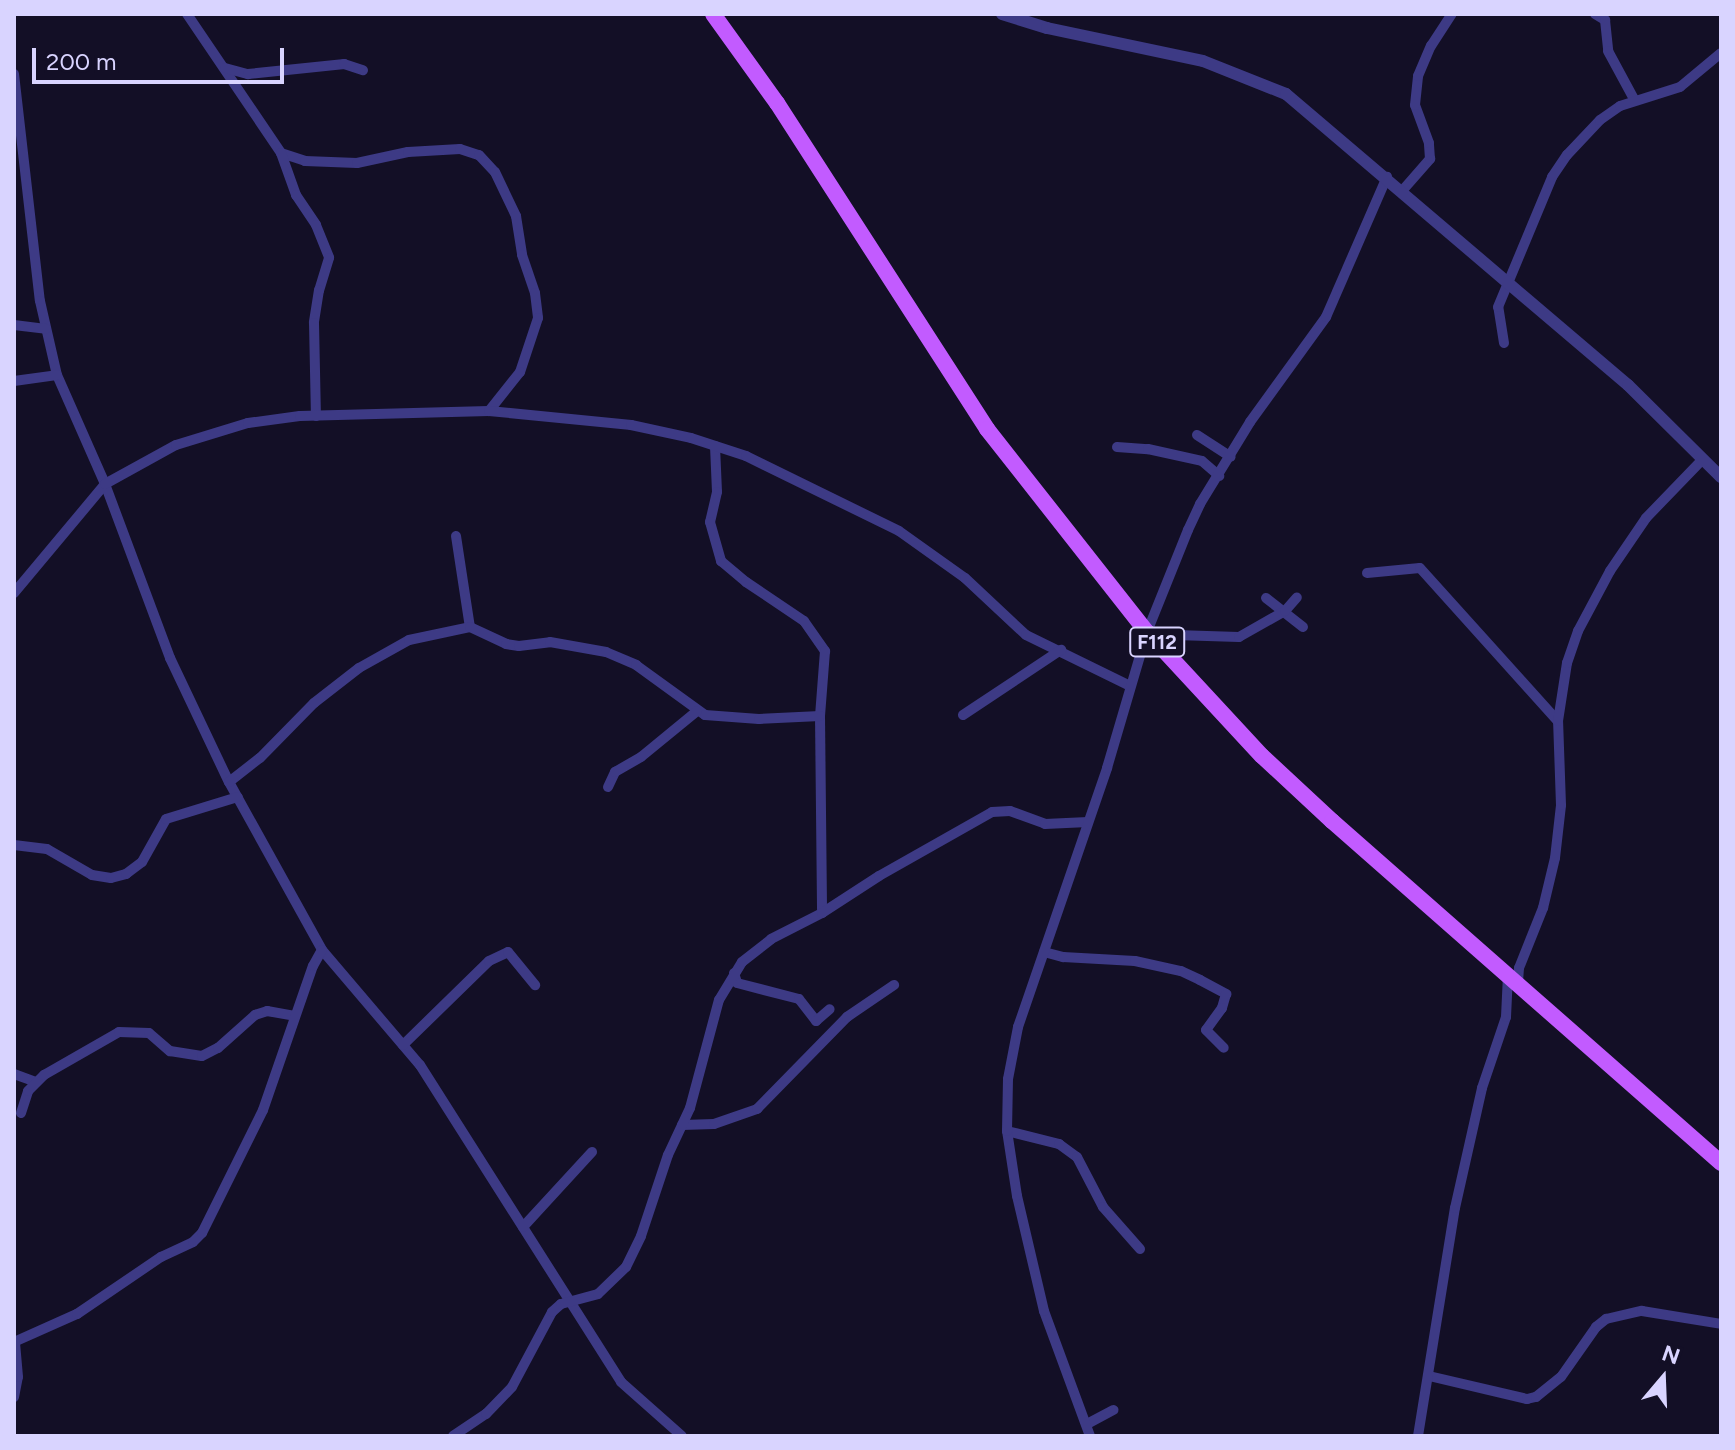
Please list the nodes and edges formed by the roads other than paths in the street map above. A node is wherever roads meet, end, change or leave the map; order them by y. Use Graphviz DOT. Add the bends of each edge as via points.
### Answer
graph roads {
  1 [pos="187,14"];
  2 [pos="713,14"];
  3 [pos="1002,14"];
  4 [pos="1452,14"];
  5 [pos="1595,14"];
  6 [pos="1721,53"];
  7 [pos="223,68"];
  8 [pos="363,70"];
  9 [pos="14,74"];
  10 [pos="1634,99"];
  11 [pos="281,153"];
  12 [pos="1387,177"];
  13 [pos="1402,191"];
  14 [pos="1510,284"];
  15 [pos="14,325"];
  16 [pos="46,329"];
  17 [pos="1504,343"];
  18 [pos="57,375"];
  19 [pos="14,381"];
  20 [pos="489,411"];
  21 [pos="316,416"];
  22 [pos="1197,435"];
  23 [pos="715,446"];
  24 [pos="1117,447"];
  25 [pos="1231,457"];
  26 [pos="1703,459"];
  27 [pos="1219,476"];
  28 [pos="1721,477"];
  29 [pos="105,484"];
  30 [pos="456,536"];
  31 [pos="1367,573"];
  32 [pos="14,593"];
  33 [pos="1297,597"];
  34 [pos="1266,598"];
  35 [pos="1285,611"];
  36 [pos="470,627"];
  37 [pos="1303,627"];
  38 [pos="1147,632"];
  39 [pos="1161,646"];
  40 [pos="1061,650"];
  41 [pos="1130,686"];
  42 [pos="697,711"];
  43 [pos="963,715"];
  44 [pos="820,716"];
  45 [pos="1558,721"];
  46 [pos="229,782"];
  47 [pos="608,787"];
  48 [pos="238,797"];
  49 [pos="1088,822"];
  50 [pos="14,845"];
  51 [pos="822,913"];
  52 [pos="322,950"];
  53 [pos="1044,952"];
  54 [pos="734,973"];
  55 [pos="1513,978"];
  56 [pos="535,985"];
  57 [pos="894,985"];
  58 [pos="830,1009"];
  59 [pos="295,1016"];
  60 [pos="403,1045"];
  61 [pos="1224,1048"];
  62 [pos="14,1074"];
  63 [pos="36,1082"];
  64 [pos="21,1113"];
  65 [pos="682,1125"];
  66 [pos="1007,1131"];
  67 [pos="592,1152"];
  68 [pos="1721,1163"];
  69 [pos="523,1227"];
  70 [pos="1140,1249"];
  71 [pos="571,1301"];
  72 [pos="1721,1324"];
  73 [pos="14,1342"];
  74 [pos="1429,1376"];
  75 [pos="14,1397"];
  76 [pos="1113,1410"];
  77 [pos="1087,1424"];
  78 [pos="453,1436"];
  79 [pos="682,1436"];
  80 [pos="1090,1436"];
  81 [pos="1418,1436"];
  1 -- 7 [label="street"];
  2 -- 38 [label="main road, F112" via="777,103 987,429"];
  3 -- 12 [label="street" via="1191,58 1263,82 1306,108"];
  4 -- 13 [label="street" via="1418,76 1415,105 1430,159"];
  5 -- 10 [label="street" via="1605,20 1608,51"];
  6 -- 10 [label="street" via="1680,87"];
  7 -- 8 [label="street" via="248,74 344,64"];
  7 -- 11 [label="street"];
  9 -- 16 [label="street"];
  10 -- 14 [label="street" via="1600,120 1558,167"];
  11 -- 20 [label="street" via="305,161 357,163 408,152 460,149 487,162 516,216 538,304 535,331 520,372"];
  11 -- 21 [label="street" via="329,258 314,323"];
  12 -- 13 [label="street"];
  12 -- 25 [label="street" via="1326,317"];
  13 -- 14 [label="street"];
  14 -- 17 [label="street" via="1497,314"];
  14 -- 26 [label="street" via="1628,385"];
  15 -- 16 [label="street"];
  16 -- 18 [label="street"];
  18 -- 19 [label="street"];
  18 -- 29 [label="street"];
  20 -- 21 [label="street"];
  20 -- 23 [label="street" via="605,421"];
  21 -- 29 [label="street" via="207,433"];
  22 -- 25 [label="street"];
  23 -- 40 [label="street" via="793,477 899,531 965,578 1020,630"];
  23 -- 44 [label="street" via="717,492 710,522 716,549 726,568 793,612 818,639 826,667"];
  24 -- 27 [label="street" via="1202,461"];
  25 -- 27 [label="street"];
  26 -- 28 [label="street"];
  26 -- 45 [label="street" via="1646,518 1588,608 1567,663"];
  27 -- 38 [label="street" via="1200,504"];
  29 -- 32 [label="street"];
  29 -- 46 [label="street" via="170,658"];
  30 -- 36 [label="street"];
  31 -- 45 [label="street" via="1420,568"];
  33 -- 35 [label="street"];
  34 -- 35 [label="street"];
  35 -- 37 [label="street"];
  35 -- 39 [label="street" via="1239,637 1195,632 1175,635"];
  36 -- 42 [label="street" via="506,644 550,642 606,652 636,665"];
  36 -- 46 [label="street" via="409,640 359,668"];
  38 -- 39 [label="main road, F112"];
  38 -- 41 [label="street"];
  39 -- 55 [label="main road, F112" via="1262,756"];
  40 -- 41 [label="street"];
  40 -- 43 [label="street"];
  41 -- 49 [label="street"];
  42 -- 44 [label="street" via="731,718"];
  42 -- 47 [label="street" via="615,772"];
  44 -- 51 [label="street"];
  45 -- 55 [label="street" via="1560,825 1549,889"];
  46 -- 48 [label="street"];
  48 -- 50 [label="street" via="166,819 142,862 111,878 92,875 47,849"];
  48 -- 52 [label="street"];
  49 -- 51 [label="street" via="1045,824 1010,811 992,812"];
  49 -- 53 [label="street"];
  51 -- 54 [label="street" via="771,939"];
  52 -- 59 [label="street"];
  52 -- 60 [label="street"];
  53 -- 61 [label="street" via="1135,961 1200,980 1226,994 1206,1030"];
  53 -- 66 [label="street" via="1018,1027 1008,1079"];
  54 -- 58 [label="street" via="737,983 799,999 816,1021"];
  54 -- 65 [label="street" via="709,1028"];
  55 -- 68 [label="main road, F112"];
  55 -- 74 [label="street" via="1455,1208"];
  56 -- 60 [label="street" via="508,952 473,974"];
  57 -- 65 [label="street" via="847,1017 757,1109 714,1124"];
  59 -- 63 [label="street" via="267,1011 255,1015 202,1056 170,1051 149,1033 119,1032"];
  59 -- 73 [label="street" via="263,1110 202,1233 77,1314"];
  60 -- 69 [label="street"];
  62 -- 63 [label="street"];
  63 -- 64 [label="street"];
  65 -- 71 [label="street" via="626,1267 598,1294"];
  66 -- 70 [label="street" via="1059,1144 1077,1157 1103,1207"];
  66 -- 77 [label="street" via="1044,1311"];
  67 -- 69 [label="street"];
  69 -- 71 [label="street"];
  71 -- 78 [label="street" via="552,1312 499,1402"];
  71 -- 79 [label="street" via="621,1382"];
  72 -- 74 [label="street" via="1642,1311 1606,1319 1561,1377 1527,1399"];
  73 -- 75 [label="street"];
  74 -- 81 [label="street"];
  76 -- 77 [label="street"];
  77 -- 80 [label="street"];
}
